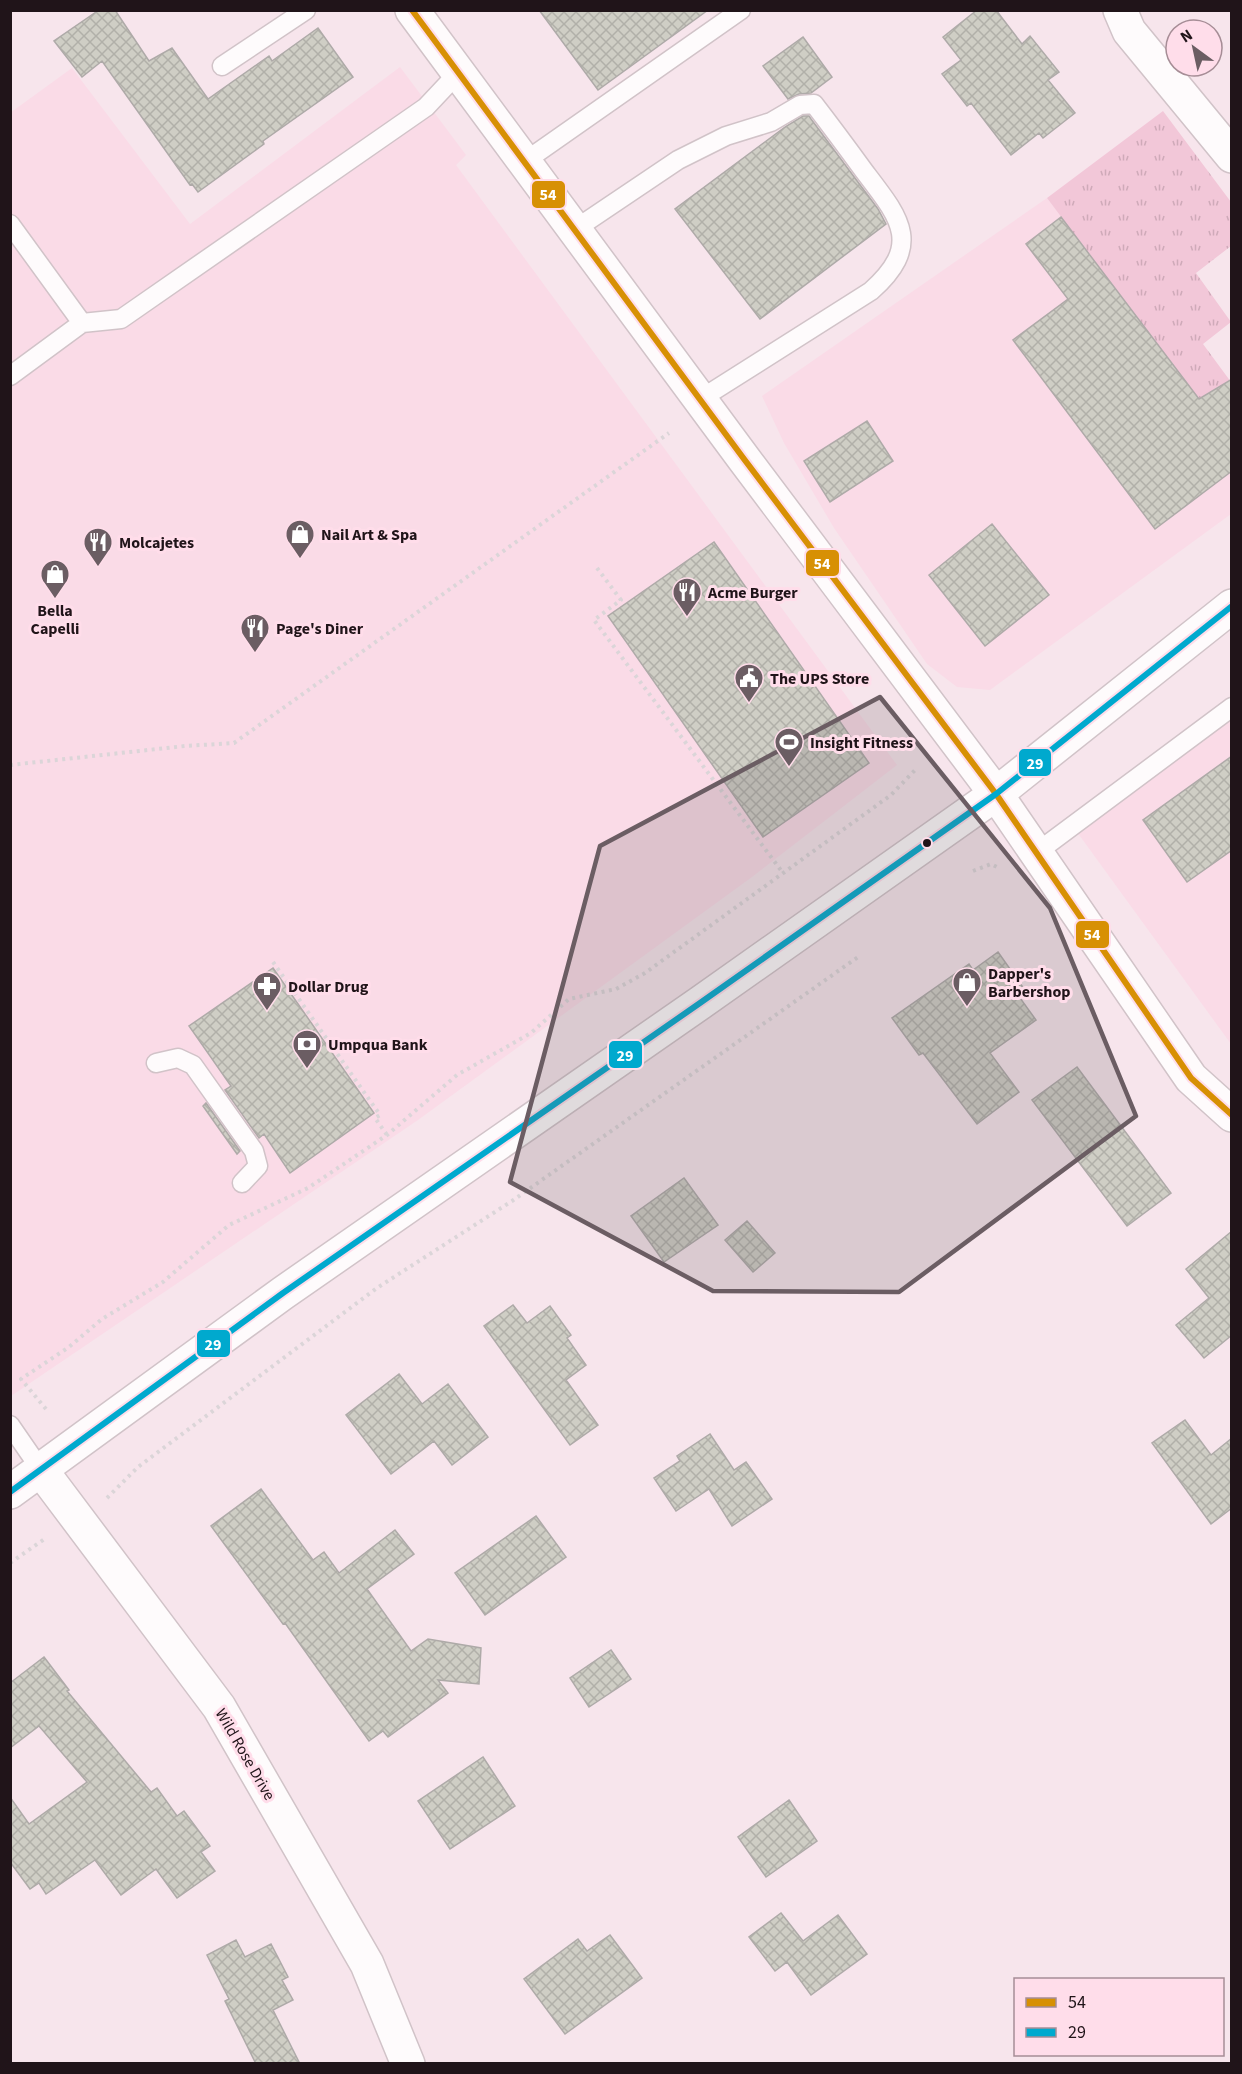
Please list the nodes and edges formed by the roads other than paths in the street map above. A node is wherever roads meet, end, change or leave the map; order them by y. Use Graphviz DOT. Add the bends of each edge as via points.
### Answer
graph roads {
  1 [pos="306,10"];
  2 [pos="741,10"];
  3 [pos="1120,10"];
  4 [pos="418,12"];
  5 [pos="222,66"];
  6 [pos="459,73"];
  7 [pos="1232,156"];
  8 [pos="524,162"];
  9 [pos="10,224"];
  10 [pos="574,230"];
  11 [pos="82,323"];
  12 [pos="10,376"];
  13 [pos="699,400"];
  14 [pos="1232,606"];
  15 [pos="1232,706"];
  16 [pos="996,794"];
  17 [pos="1036,853"];
  18 [pos="156,1063"];
  19 [pos="1232,1115"];
  20 [pos="242,1183"];
  21 [pos="10,1425"];
  22 [pos="41,1470"];
  23 [pos="10,1491"];
  24 [pos="408,2064"];
  1 -- 5 [label="lane"];
  2 -- 8 [label="lane"];
  3 -- 7 [label="street" via="1129,31"];
  4 -- 6 [label="street"];
  6 -- 8 [label="street"];
  6 -- 11 [label="lane" via="426,107 121,320"];
  8 -- 10 [label="street"];
  9 -- 11 [label="lane"];
  10 -- 13 [label="street"];
  10 -- 13 [label="lane" via="678,160 726,136 771,122 800,105 814,104 891,207 902,231 897,264 885,279"];
  11 -- 12 [label="lane"];
  13 -- 16 [label="street"];
  14 -- 16 [label="street"];
  15 -- 17 [label="lane"];
  16 -- 17 [label="street"];
  16 -- 22 [label="street" via="283,1293"];
  17 -- 19 [label="street" via="1191,1078"];
  18 -- 20 [label="lane" via="178,1058 193,1065 207,1084 254,1151 258,1166"];
  21 -- 22 [label="lane"];
  22 -- 23 [label="street"];
  22 -- 24 [label="street, Wild Rose Drive" via="219,1707 368,1964"];
}
